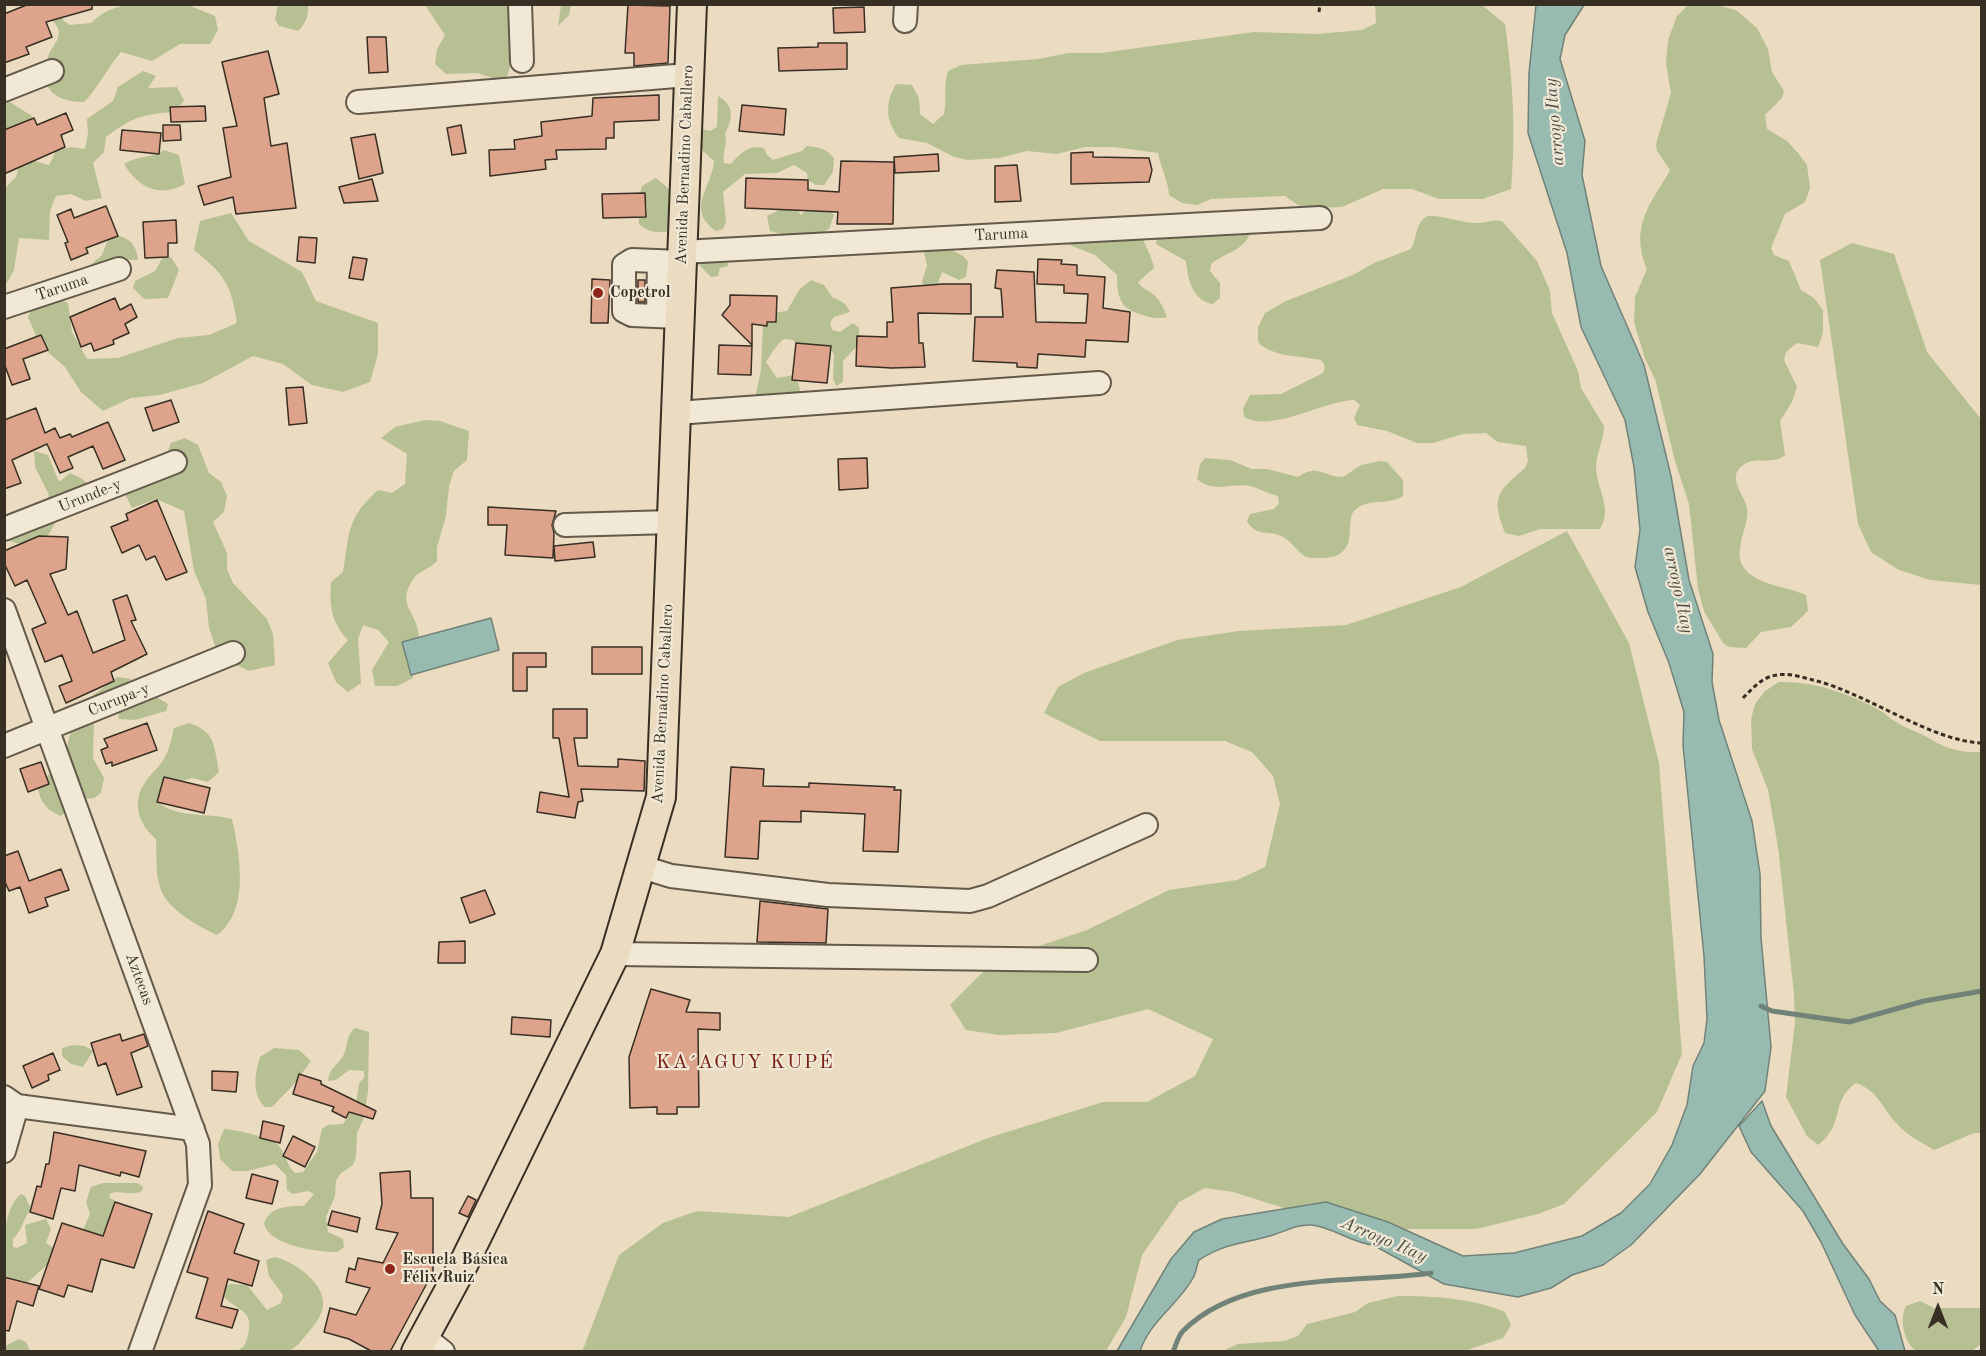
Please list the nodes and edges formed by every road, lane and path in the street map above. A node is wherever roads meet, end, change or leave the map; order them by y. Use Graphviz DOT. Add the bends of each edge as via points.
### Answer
graph roads {
  1 [pos="520,4"];
  2 [pos="692,4"];
  3 [pos="1320,4"];
  4 [pos="1319,12"];
  5 [pos="522,61"];
  6 [pos="52,71"];
  7 [pos="688,75"];
  8 [pos="4,90"];
  9 [pos="358,102"];
  10 [pos="1320,218"];
  11 [pos="674,259"];
  12 [pos="119,269"];
  13 [pos="4,308"];
  14 [pos="669,316"];
  15 [pos="1099,383"];
  16 [pos="676,412"];
  17 [pos="175,462"];
  18 [pos="672,522"];
  19 [pos="565,525"];
  20 [pos="4,529"];
  21 [pos="4,610"];
  22 [pos="233,653"];
  23 [pos="1743,698"];
  24 [pos="48,728"];
  25 [pos="1982,743"];
  26 [pos="4,746"];
  27 [pos="1146,825"];
  28 [pos="642,867"];
  29 [pos="615,954"];
  30 [pos="1086,960"];
  31 [pos="11,1102"];
  32 [pos="193,1129"];
  33 [pos="4,1151"];
  34 [pos="428,1347"];
  35 [pos="140,1352"];
  1 -- 5 [label="street"];
  2 -- 7 [label="main road, Avenida Bernadino Caballero"];
  3 -- 4 [label="path"];
  6 -- 8 [label="street"];
  7 -- 9 [label="street"];
  7 -- 11 [label="main road, Avenida Bernadino Caballero"];
  10 -- 11 [label="street, Taruma"];
  11 -- 14 [label="main road, Avenida Bernadino Caballero"];
  11 -- 14 [label="street, Taruma" via="632,260 624,265 624,310 632,315"];
  12 -- 13 [label="street, Taruma"];
  14 -- 16 [label="main road, Avenida Bernadino Caballero"];
  15 -- 16 [label="street"];
  16 -- 18 [label="main road, Avenida Bernadino Caballero"];
  17 -- 20 [label="street, Urunde-y"];
  18 -- 19 [label="street"];
  18 -- 28 [label="main road, Avenida Bernadino Caballero" via="661,797"];
  21 -- 24 [label="street, Aztecas"];
  22 -- 24 [label="street, Curupa-y"];
  23 -- 25 [label="path" via="1758,683 1776,675 1794,675 1829,684 1935,731"];
  24 -- 26 [label="street, Curupa-y"];
  24 -- 32 [label="street, Aztecas"];
  27 -- 28 [label="street" via="970,901 828,895 671,876"];
  28 -- 29 [label="main road, Avenida Bernadino Caballero"];
  29 -- 30 [label="street"];
  29 -- 34 [label="main road, Avenida Bernadino Caballero" via="462,1268"];
  31 -- 32 [label="street"];
  31 -- 33 [label="street"];
  32 -- 35 [label="street, Aztecas" via="201,1166 200,1185"];
}
